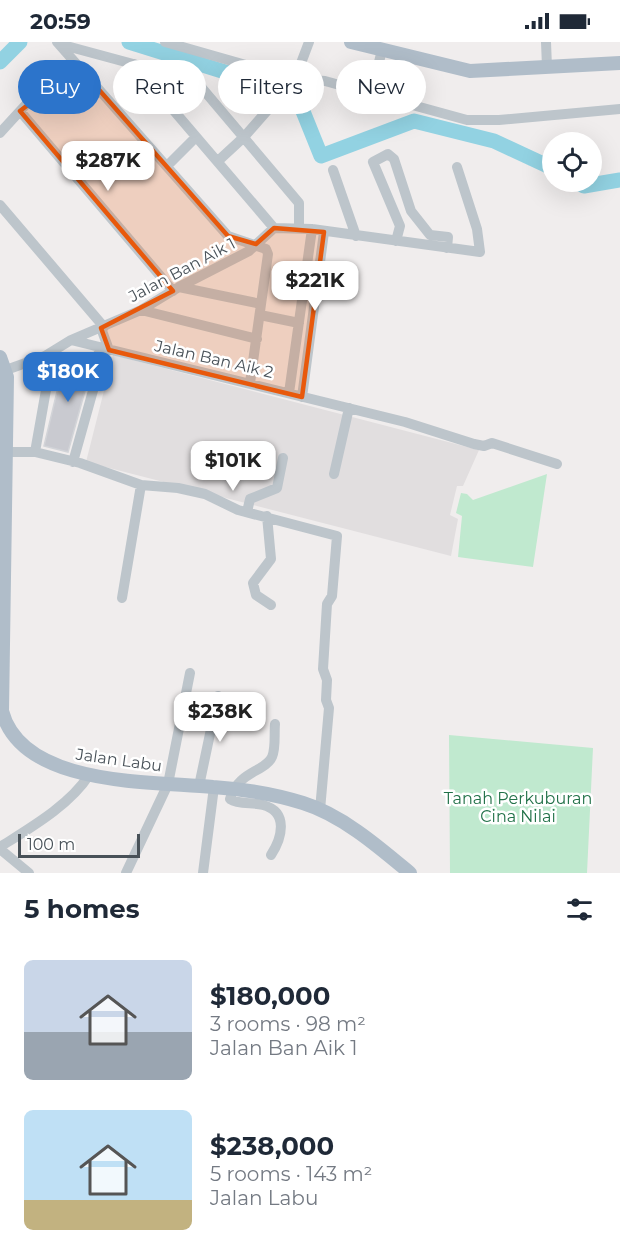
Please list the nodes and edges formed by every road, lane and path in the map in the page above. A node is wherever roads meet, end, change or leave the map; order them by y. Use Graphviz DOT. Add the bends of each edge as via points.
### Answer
graph roads {
  1 [pos="165,42"];
  2 [pos="309,42"];
  3 [pos="351,42"];
  4 [pos="546,42"];
  5 [pos="58,43"];
  6 [pos="366,44"];
  7 [pos="382,50"];
  8 [pos="73,60"];
  9 [pos="120,60"];
  10 [pos="222,60"];
  11 [pos="301,60"];
  12 [pos="379,60"];
  13 [pos="620,63"];
  14 [pos="547,67"];
  15 [pos="101,91"];
  16 [pos="206,93"];
  17 [pos="426,109"];
  18 [pos="620,109"];
  19 [pos="18,113"];
  20 [pos="23,114"];
  21 [pos="176,114"];
  22 [pos="264,114"];
  23 [pos="0,133"];
  24 [pos="196,137"];
  25 [pos="243,138"];
  26 [pos="218,161"];
  27 [pos="168,165"];
  28 [pos="457,166"];
  29 [pos="333,170"];
  30 [pos="0,205"];
  31 [pos="411,211"];
  32 [pos="400,226"];
  33 [pos="274,228"];
  34 [pos="299,228"];
  35 [pos="312,229"];
  36 [pos="324,231"];
  37 [pos="356,236"];
  38 [pos="396,241"];
  39 [pos="256,244"];
  40 [pos="447,248"];
  41 [pos="176,289"];
  42 [pos="261,309"];
  43 [pos="141,310"];
  44 [pos="299,322"];
  45 [pos="103,327"];
  46 [pos="257,339"];
  47 [pos="71,340"];
  48 [pos="104,348"];
  49 [pos="45,356"];
  50 [pos="3,363"];
  51 [pos="250,383"];
  52 [pos="289,393"];
  53 [pos="302,397"];
  54 [pos="349,408"];
  55 [pos="35,452"];
  56 [pos="7,453"];
  57 [pos="283,458"];
  58 [pos="73,462"];
  59 [pos="557,464"];
  60 [pos="334,474"];
  61 [pos="3,477"];
  62 [pos="141,485"];
  63 [pos="3,502"];
  64 [pos="247,512"];
  65 [pos="267,516"];
  66 [pos="3,576"];
  67 [pos="122,598"];
  68 [pos="271,605"];
  69 [pos="0,671"];
  70 [pos="190,674"];
  71 [pos="218,696"];
  72 [pos="1,711"];
  73 [pos="275,724"];
  74 [pos="89,774"];
  75 [pos="168,784"];
  76 [pos="199,786"];
  77 [pos="214,787"];
  78 [pos="235,789"];
  79 [pos="320,810"];
  80 [pos="0,848"];
  81 [pos="271,855"];
  82 [pos="400,870"];
  83 [pos="29,873"];
  84 [pos="126,873"];
  85 [pos="203,873"];
  1 -- 10 [label="street"];
  2 -- 11 [label="street"];
  3 -- 6 [label="main road"];
  4 -- 14 [label="street"];
  5 -- 8 [label="street"];
  5 -- 9 [label="street"];
  6 -- 7 [label="main road"];
  7 -- 12 [label="street"];
  7 -- 14 [label="main road" via="470,71"];
  13 -- 14 [label="main road"];
  15 -- 27 [label="street"];
  16 -- 25 [label="street"];
  17 -- 18 [label="street" via="467,120 499,120"];
  19 -- 23 [label="street"];
  20 -- 41 [label="street"];
  21 -- 24 [label="street"];
  22 -- 25 [label="street"];
  24 -- 26 [label="street"];
  24 -- 27 [label="street"];
  25 -- 26 [label="street"];
  25 -- 34 [label="street" via="299,203"];
  26 -- 33 [label="street"];
  27 -- 39 [label="street" via="228,236"];
  28 -- 40 [label="street" via="477,229 480,252"];
  29 -- 37 [label="street"];
  30 -- 45 [label="street"];
  31 -- 32 [label="street"];
  31 -- 32 [label="street" via="394,159 388,154 373,162"];
  31 -- 40 [label="street" via="430,235 448,237"];
  32 -- 38 [label="street"];
  33 -- 34 [label="street"];
  33 -- 39 [label="street, Jalan Ban Aik 1"];
  34 -- 35 [label="street"];
  35 -- 36 [label="street"];
  35 -- 44 [label="street"];
  36 -- 37 [label="street"];
  36 -- 53 [label="street"];
  37 -- 38 [label="street"];
  38 -- 40 [label="street"];
  39 -- 41 [label="street, Jalan Ban Aik 1"];
  39 -- 42 [label="street" via="268,254"];
  41 -- 42 [label="street"];
  41 -- 43 [label="street, Jalan Ban Aik 1"];
  42 -- 44 [label="street"];
  42 -- 46 [label="street"];
  43 -- 45 [label="street, Jalan Ban Aik 1"];
  43 -- 46 [label="street"];
  44 -- 52 [label="street"];
  45 -- 47 [label="street, Jalan Ban Aik 1"];
  45 -- 48 [label="street"];
  46 -- 51 [label="street"];
  47 -- 48 [label="street, Jalan Ban Aik 2"];
  47 -- 49 [label="street, Jalan Ban Aik 1"];
  48 -- 51 [label="street, Jalan Ban Aik 2"];
  48 -- 58 [label="street"];
  49 -- 50 [label="street, Jalan Ban Aik 1"];
  49 -- 55 [label="street" via="46,390"];
  50 -- 56 [label="main road, Jalan Labu"];
  51 -- 52 [label="street, Jalan Ban Aik 2"];
  52 -- 53 [label="street, Jalan Ban Aik 2"];
  53 -- 54 [label="street, Jalan Ban Aik 2"];
  54 -- 59 [label="street, Jalan Ban Aik 2" via="474,444 492,443"];
  54 -- 60 [label="street"];
  55 -- 56 [label="street"];
  55 -- 58 [label="street"];
  56 -- 61 [label="main road, Jalan Labu"];
  57 -- 64 [label="street" via="277,488 250,499"];
  58 -- 62 [label="street"];
  61 -- 63 [label="main road, Jalan Labu"];
  62 -- 64 [label="street" via="205,494"];
  62 -- 67 [label="street"];
  63 -- 66 [label="main road, Jalan Labu"];
  64 -- 65 [label="street"];
  65 -- 68 [label="street" via="271,559 253,583 256,595"];
  65 -- 79 [label="street" via="332,533 339,541 332,596 327,604 322,669 329,708"];
  66 -- 69 [label="main road, Jalan Labu"];
  69 -- 72 [label="main road, Jalan Labu"];
  70 -- 75 [label="street"];
  71 -- 76 [label="street"];
  72 -- 74 [label="main road, Jalan Labu" via="12,736 33,754 66,769"];
  73 -- 78 [label="street" via="273,755 246,774"];
  74 -- 75 [label="main road, Jalan Labu"];
  74 -- 80 [label="street" via="57,807"];
  75 -- 76 [label="main road, Jalan Labu"];
  75 -- 84 [label="street"];
  76 -- 77 [label="main road, Jalan Labu"];
  77 -- 78 [label="main road, Jalan Labu"];
  77 -- 85 [label="street"];
  78 -- 79 [label="main road, Jalan Labu" via="269,794"];
  78 -- 81 [label="street" via="230,796 232,801 262,805 278,816 280,840"];
  79 -- 82 [label="main road, Jalan Labu"];
  80 -- 83 [label="street"];
}
